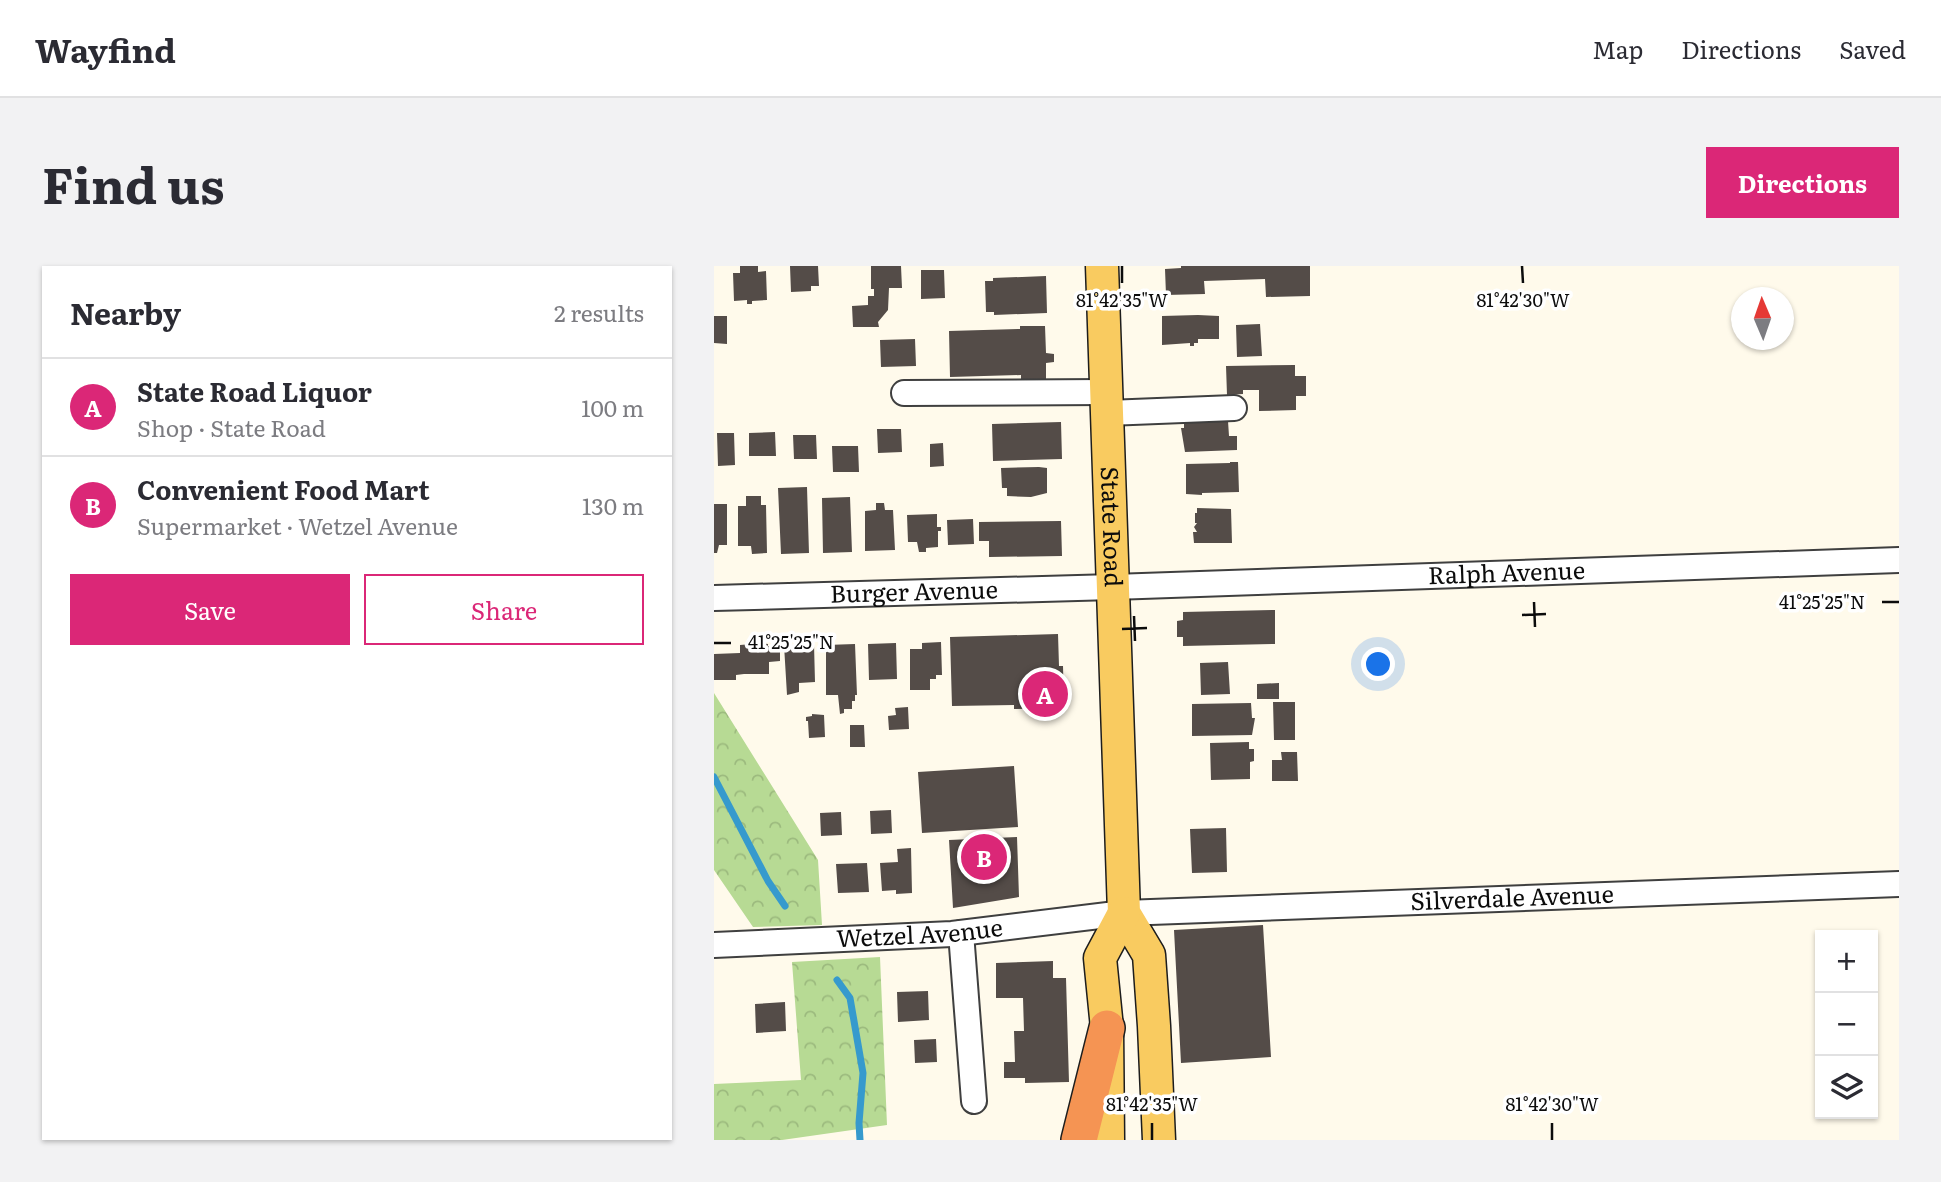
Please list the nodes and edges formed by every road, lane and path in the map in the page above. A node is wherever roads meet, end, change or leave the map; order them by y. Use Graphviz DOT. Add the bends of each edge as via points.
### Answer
graph roads {
  1 [pos="1102,266"];
  2 [pos="904,393"];
  3 [pos="1107,402"];
  4 [pos="1234,408"];
  5 [pos="1899,560"];
  6 [pos="1113,587"];
  7 [pos="714,598"];
  8 [pos="1899,884"];
  9 [pos="1124,913"];
  10 [pos="961,933"];
  11 [pos="714,945"];
  12 [pos="1107,1028"];
  13 [pos="974,1101"];
  14 [pos="1079,1140"];
  15 [pos="1108,1140"];
  16 [pos="1159,1140"];
  1 -- 3 [label="main road, State Road"];
  2 -- 3 [label="street"];
  3 -- 4 [label="street"];
  3 -- 6 [label="main road, State Road"];
  5 -- 6 [label="street, Ralph Avenue"];
  6 -- 7 [label="street, Burger Avenue"];
  6 -- 9 [label="main road, State Road"];
  8 -- 9 [label="street, Silverdale Avenue"];
  9 -- 10 [label="street, Wetzel Avenue"];
  9 -- 12 [label="main road" via="1100,958"];
  9 -- 16 [label="main road, State Road" via="1149,955"];
  10 -- 11 [label="street, Wetzel Avenue"];
  10 -- 13 [label="street"];
  12 -- 14 [label="highway"];
  12 -- 15 [label="main road"];
}
